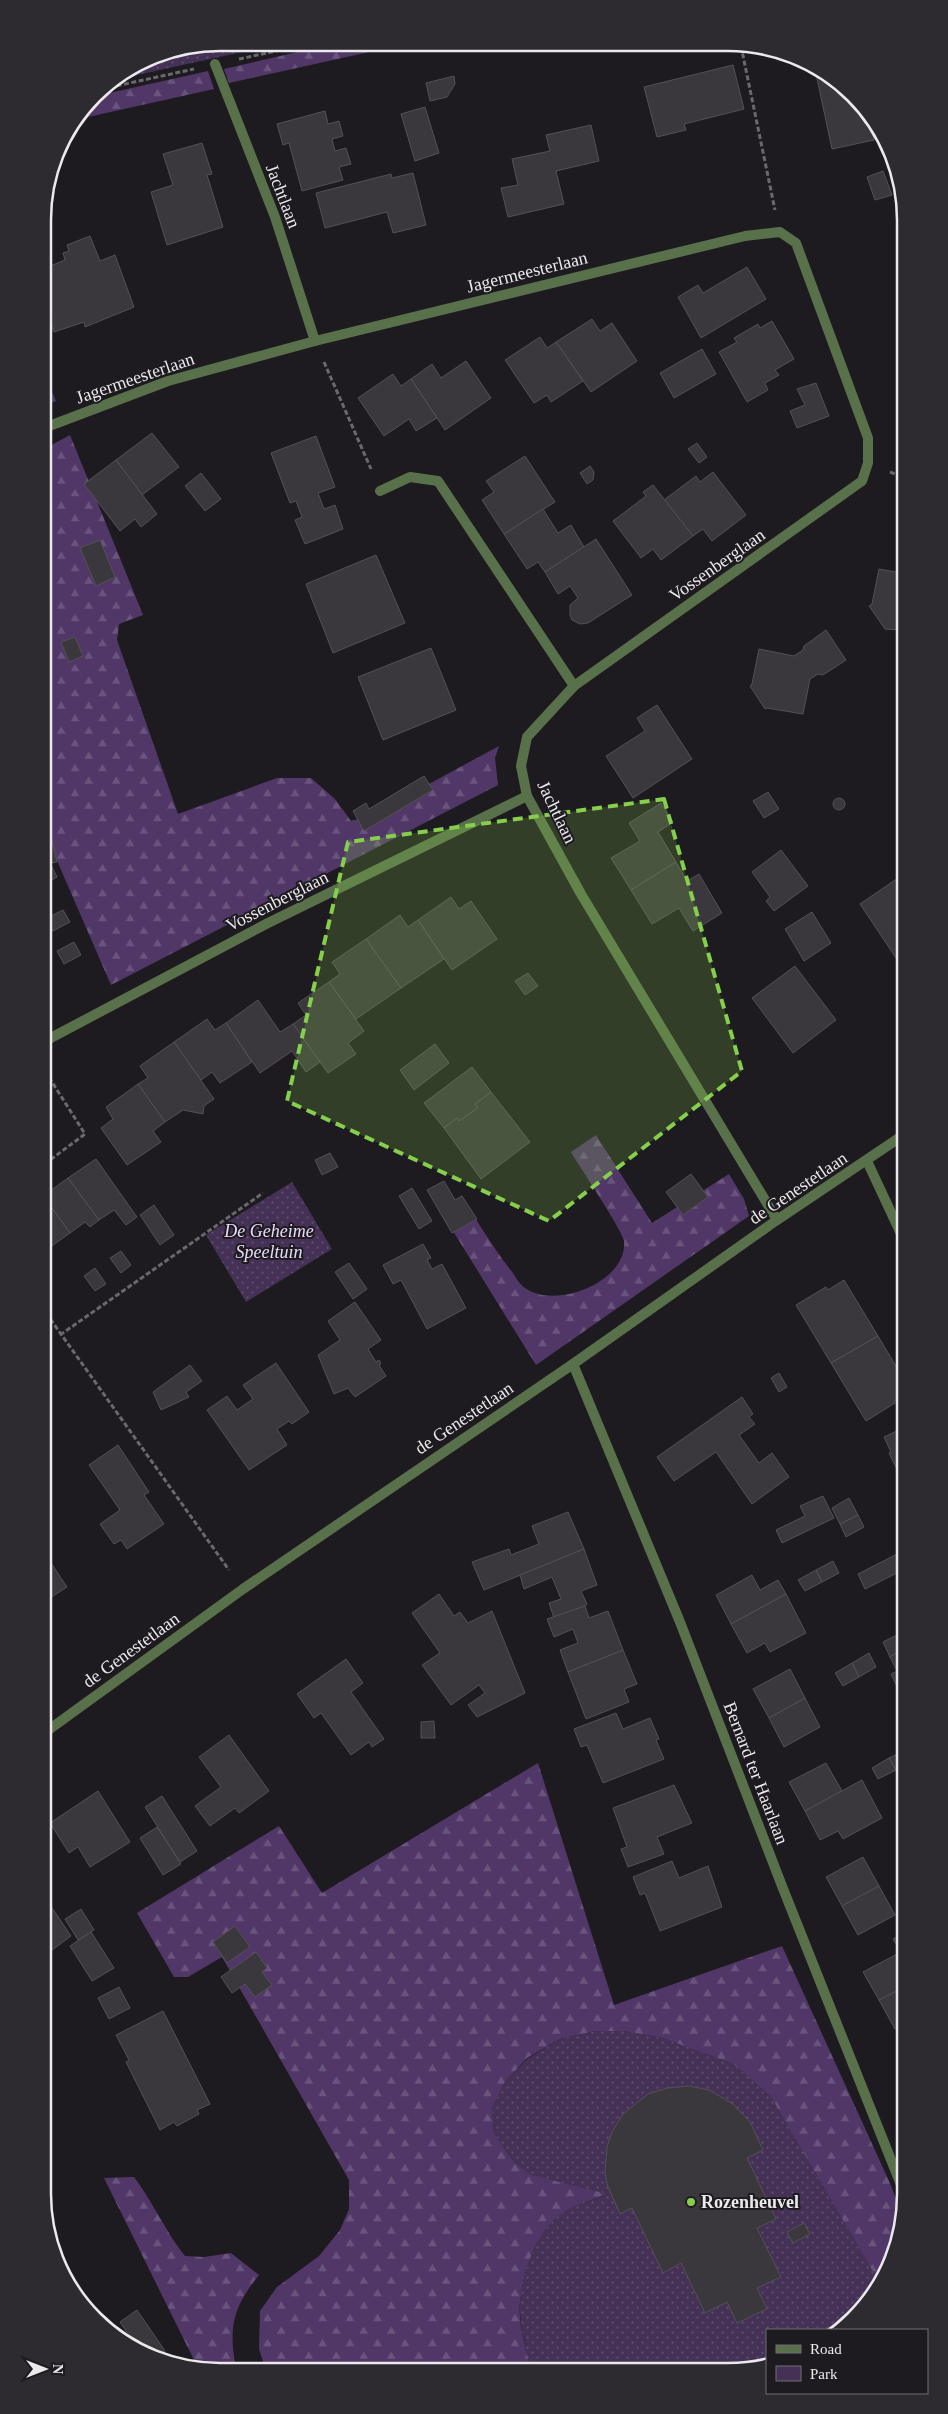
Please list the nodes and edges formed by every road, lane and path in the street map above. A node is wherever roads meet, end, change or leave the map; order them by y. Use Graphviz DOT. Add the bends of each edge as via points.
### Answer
graph roads {
  1 [pos="742,52"];
  2 [pos="215,64"];
  3 [pos="780,232"];
  4 [pos="315,341"];
  5 [pos="52,425"];
  6 [pos="380,491"];
  7 [pos="574,686"];
  8 [pos="527,796"];
  9 [pos="52,1038"];
  10 [pos="52,1081"];
  11 [pos="897,1140"];
  12 [pos="52,1158"];
  13 [pos="867,1162"];
  14 [pos="263,1193"];
  15 [pos="777,1220"];
  16 [pos="896,1224"];
  17 [pos="51,1322"];
  18 [pos="60,1335"];
  19 [pos="573,1364"];
  20 [pos="243,1589"];
  21 [pos="51,1727"];
  22 [pos="896,2172"];
  1 -- 3 [label="path"];
  2 -- 4 [label="street, Jachtlaan" via="275,217"];
  3 -- 4 [label="street, Jagermeesterlaan" via="745,236"];
  3 -- 7 [label="street, Vossenberglaan" via="796,243 868,438 868,463 862,482"];
  4 -- 5 [label="street, Jagermeesterlaan" via="168,381"];
  4 -- 6 [label="path"];
  6 -- 7 [label="street" via="410,477 438,481"];
  7 -- 8 [label="street, Jachtlaan" via="527,737 521,766"];
  8 -- 9 [label="street, Vossenberglaan" via="268,923"];
  8 -- 15 [label="street, Jachtlaan" via="581,894"];
  10 -- 12 [label="path" via="86,1134"];
  11 -- 13 [label="street, de Genestetlaan"];
  13 -- 15 [label="street, de Genestetlaan"];
  13 -- 16 [label="street"];
  14 -- 18 [label="path"];
  15 -- 19 [label="street, de Genestetlaan"];
  17 -- 18 [label="path"];
  18 -- 20 [label="path"];
  19 -- 20 [label="street, de Genestetlaan"];
  19 -- 22 [label="street, Bernard ter Haarlaan" via="680,1622"];
  20 -- 21 [label="street, de Genestetlaan"];
}
